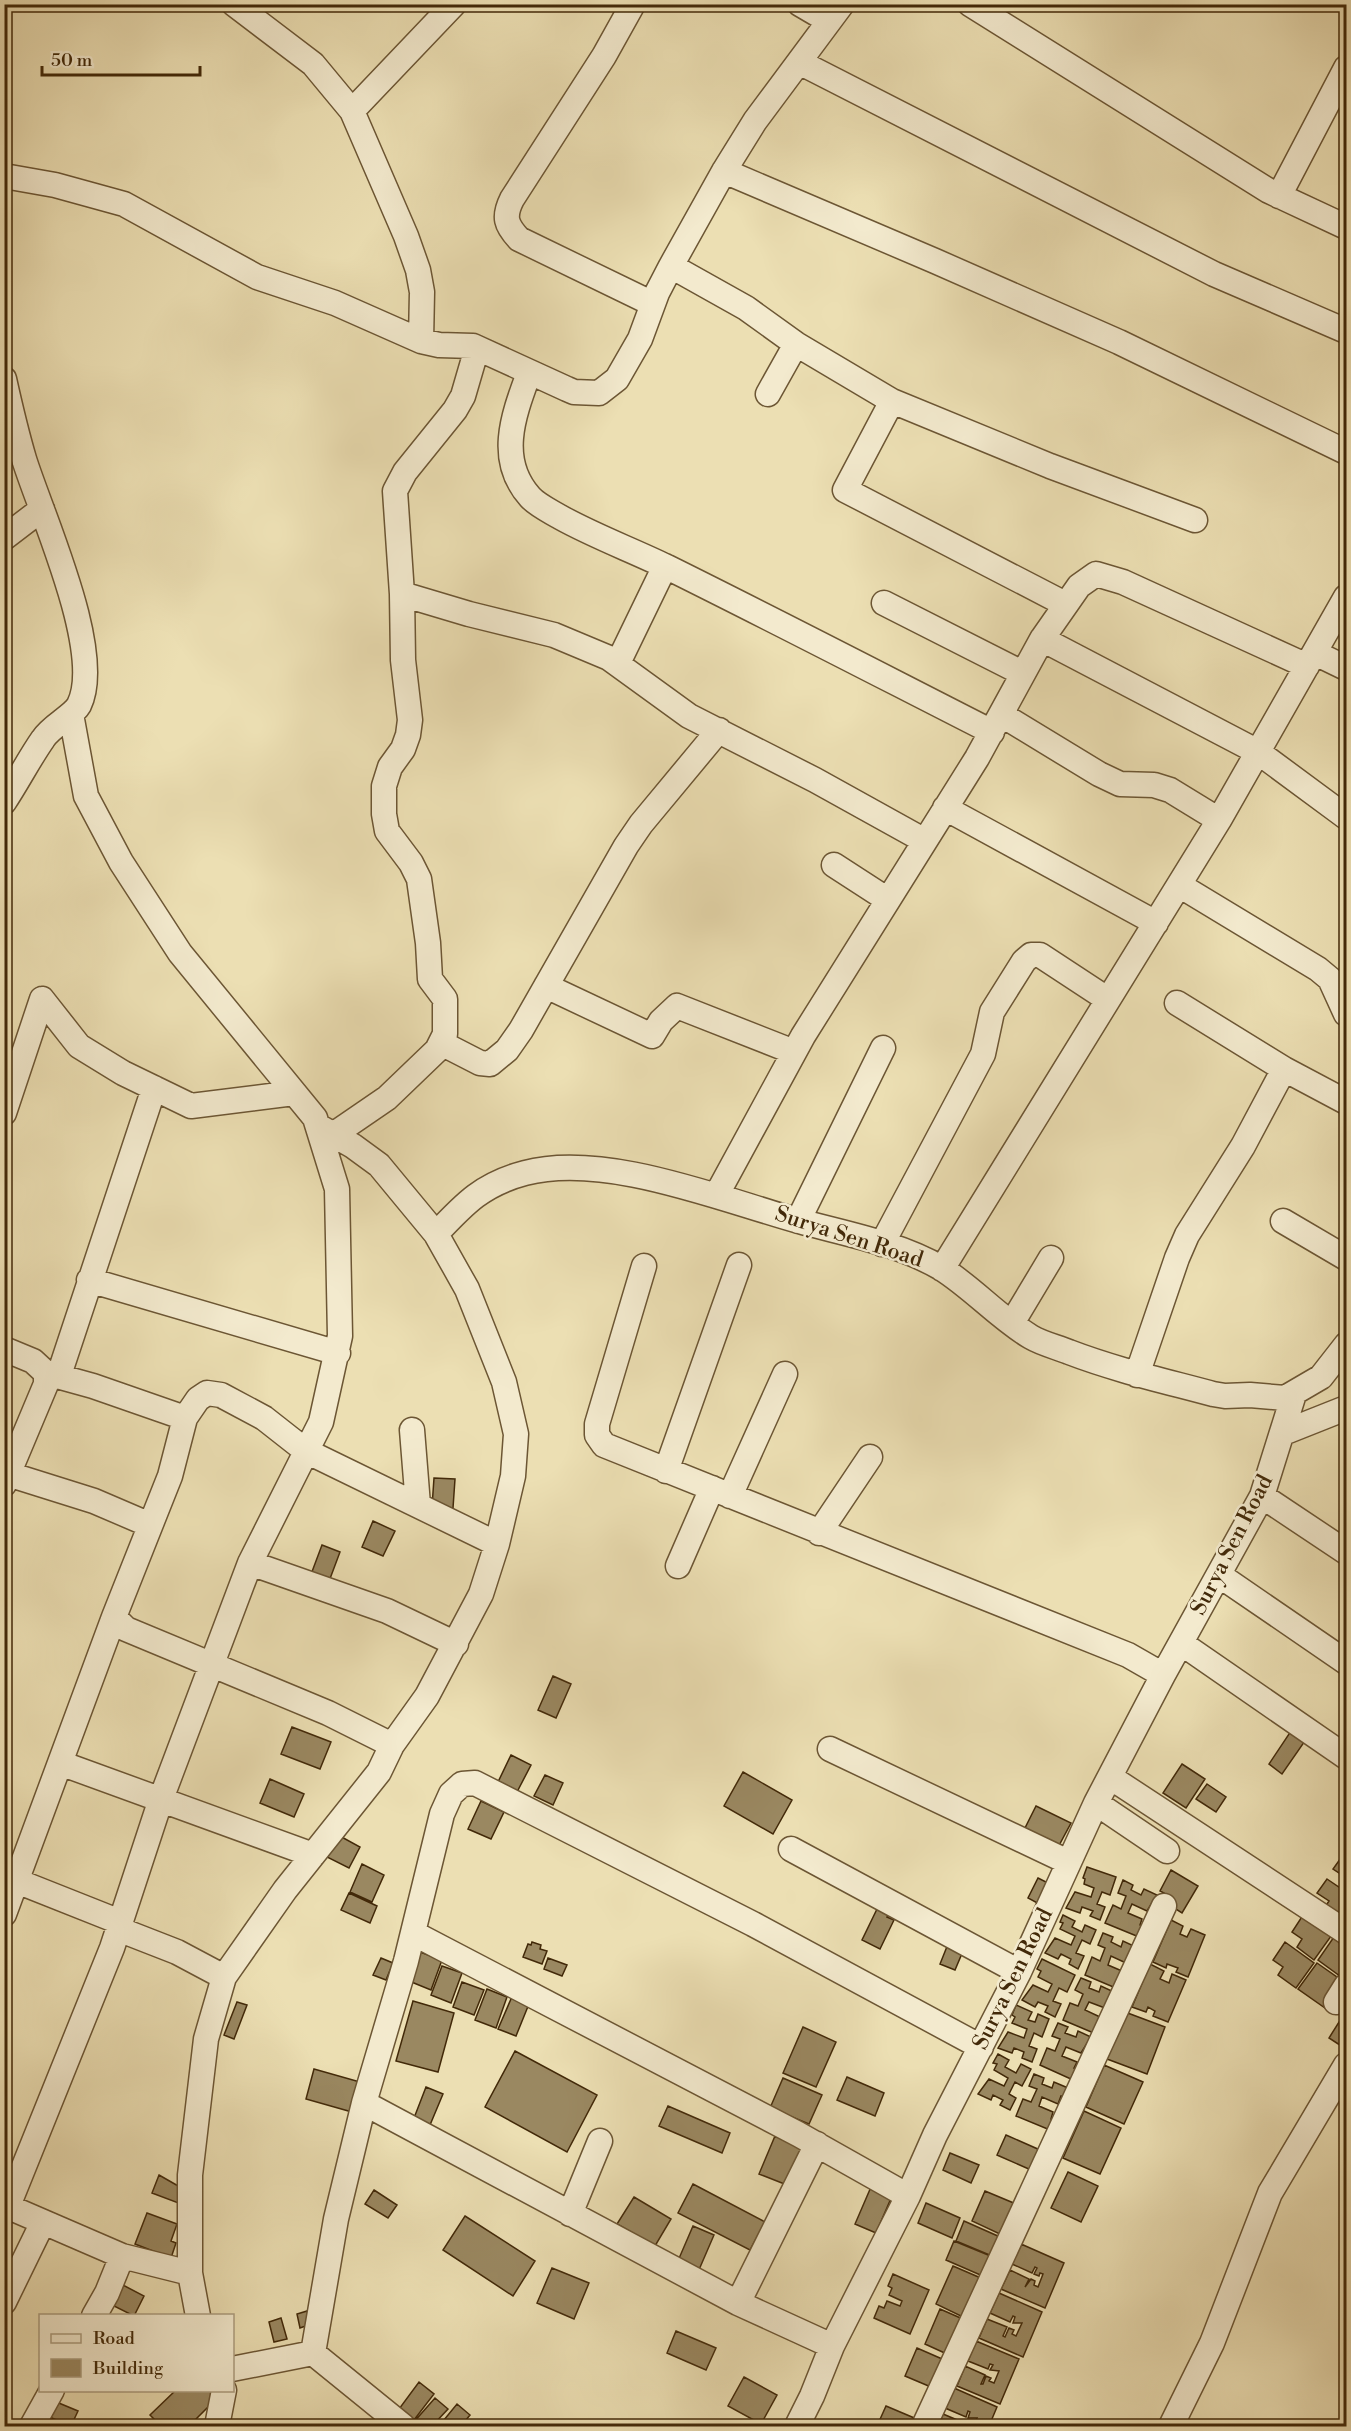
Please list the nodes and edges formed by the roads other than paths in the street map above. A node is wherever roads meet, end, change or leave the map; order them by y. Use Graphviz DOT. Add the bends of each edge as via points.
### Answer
graph roads {
  1 [pos="234,4"];
  2 [pos="454,4"];
  3 [pos="633,4"];
  4 [pos="800,4"];
  5 [pos="970,4"];
  6 [pos="835,13"];
  7 [pos="799,62"];
  8 [pos="1347,68"];
  9 [pos="352,111"];
  10 [pos="724,171"];
  11 [pos="4,176"];
  12 [pos="1279,196"];
  13 [pos="1347,227"];
  14 [pos="671,266"];
  15 [pos="653,304"];
  16 [pos="1347,331"];
  17 [pos="421,341"];
  18 [pos="796,344"];
  19 [pos="477,348"];
  20 [pos="529,373"];
  21 [pos="6,392"];
  22 [pos="768,394"];
  23 [pos="892,401"];
  24 [pos="1347,452"];
  25 [pos="42,509"];
  26 [pos="1195,520"];
  27 [pos="4,538"];
  28 [pos="665,566"];
  29 [pos="402,594"];
  30 [pos="1347,597"];
  31 [pos="884,603"];
  32 [pos="1065,604"];
  33 [pos="1042,639"];
  34 [pos="1311,659"];
  35 [pos="618,663"];
  36 [pos="1347,668"];
  37 [pos="1022,673"];
  38 [pos="71,714"];
  39 [pos="997,723"];
  40 [pos="719,730"];
  41 [pos="1258,752"];
  42 [pos="4,802"];
  43 [pos="945,808"];
  44 [pos="1347,817"];
  45 [pos="1219,820"];
  46 [pos="925,841"];
  47 [pos="834,865"];
  48 [pos="1179,885"];
  49 [pos="888,900"];
  50 [pos="1156,923"];
  51 [pos="546,986"];
  52 [pos="1107,999"];
  53 [pos="1177,1004"];
  54 [pos="1347,1014"];
  55 [pos="441,1043"];
  56 [pos="884,1048"];
  57 [pos="794,1052"];
  58 [pos="1284,1069"];
  59 [pos="154,1088"];
  60 [pos="294,1093"];
  61 [pos="1347,1102"];
  62 [pos="5,1111"];
  63 [pos="326,1131"];
  64 [pos="716,1196"];
  65 [pos="798,1221"];
  66 [pos="1283,1221"];
  67 [pos="436,1234"];
  68 [pos="882,1244"];
  69 [pos="1051,1258"];
  70 [pos="1347,1258"];
  71 [pos="739,1265"];
  72 [pos="644,1266"];
  73 [pos="942,1269"];
  74 [pos="89,1280"];
  75 [pos="1012,1323"];
  76 [pos="1347,1345"];
  77 [pos="4,1349"];
  78 [pos="338,1353"];
  79 [pos="52,1374"];
  80 [pos="785,1374"];
  81 [pos="1137,1375"];
  82 [pos="1293,1394"];
  83 [pos="1347,1408"];
  84 [pos="185,1418"];
  85 [pos="412,1430"];
  86 [pos="1283,1433"];
  87 [pos="306,1451"];
  88 [pos="870,1457"];
  89 [pos="666,1471"];
  90 [pos="6,1479"];
  91 [pos="721,1492"];
  92 [pos="1262,1496"];
  93 [pos="418,1505"];
  94 [pos="150,1525"];
  95 [pos="819,1533"];
  96 [pos="497,1544"];
  97 [pos="1347,1552"];
  98 [pos="250,1563"];
  99 [pos="678,1566"];
  100 [pos="1219,1575"];
  101 [pos="114,1617"];
  102 [pos="1181,1643"];
  103 [pos="456,1644"];
  104 [pos="1347,1662"];
  105 [pos="212,1665"];
  106 [pos="1163,1675"];
  107 [pos="392,1745"];
  108 [pos="830,1749"];
  109 [pos="1347,1757"];
  110 [pos="60,1763"];
  111 [pos="1110,1777"];
  112 [pos="161,1799"];
  113 [pos="1096,1803"];
  114 [pos="791,1849"];
  115 [pos="1167,1851"];
  116 [pos="313,1855"];
  117 [pos="1068,1862"];
  118 [pos="10,1878"];
  119 [pos="1164,1906"];
  120 [pos="4,1914"];
  121 [pos="119,1926"];
  122 [pos="1347,1932"];
  123 [pos="413,1933"];
  124 [pos="1019,1972"];
  125 [pos="224,1977"];
  126 [pos="981,2047"];
  127 [pos="1346,2065"];
  128 [pos="364,2103"];
  129 [pos="600,2141"];
  130 [pos="817,2144"];
  131 [pos="908,2196"];
  132 [pos="6,2206"];
  133 [pos="570,2214"];
  134 [pos="43,2222"];
  135 [pos="122,2256"];
  136 [pos="190,2273"];
  137 [pos="4,2302"];
  138 [pos="738,2303"];
  139 [pos="95,2314"];
  140 [pos="198,2314"];
  141 [pos="832,2346"];
  142 [pos="313,2353"];
  143 [pos="234,2369"];
  144 [pos="51,2392"];
  145 [pos="225,2392"];
  146 [pos="32,2427"];
  147 [pos="217,2427"];
  148 [pos="403,2427"];
  149 [pos="797,2427"];
  150 [pos="924,2427"];
  151 [pos="1171,2427"];
  1 -- 9 [label="street" via="314,64"];
  2 -- 9 [label="street"];
  3 -- 15 [label="street" via="512,199 506,212 506,226 519,239"];
  4 -- 6 [label="street"];
  5 -- 12 [label="street"];
  6 -- 7 [label="street"];
  7 -- 10 [label="street"];
  7 -- 16 [label="street" via="1214,274"];
  8 -- 12 [label="street"];
  9 -- 17 [label="street" via="418,270 422,292"];
  10 -- 14 [label="street"];
  10 -- 24 [label="street" via="1119,342"];
  11 -- 17 [label="street" via="124,204 257,277 356,311"];
  12 -- 13 [label="street"];
  14 -- 15 [label="street"];
  14 -- 18 [label="street" via="746,308"];
  15 -- 20 [label="street" via="629,361 617,379 599,393 574,392"];
  17 -- 19 [label="street"];
  18 -- 22 [label="street"];
  18 -- 23 [label="street"];
  19 -- 20 [label="street"];
  19 -- 29 [label="street" via="455,410 405,472 395,491"];
  20 -- 28 [label="street" via="510,426 509,440 517,477 530,497 576,526"];
  21 -- 25 [label="street"];
  23 -- 26 [label="street"];
  23 -- 32 [label="street" via="845,490"];
  25 -- 27 [label="street"];
  25 -- 38 [label="street" via="61,560 85,661 83,691"];
  28 -- 35 [label="street"];
  28 -- 39 [label="street"];
  29 -- 35 [label="street" via="554,635"];
  29 -- 55 [label="street" via="403,660 410,720 403,749 390,766 384,786 384,814 387,831 419,879 429,979 445,999 446,1034"];
  30 -- 34 [label="street"];
  31 -- 37 [label="street"];
  32 -- 33 [label="street"];
  32 -- 34 [label="street" via="1079,586 1096,574"];
  33 -- 37 [label="street"];
  33 -- 41 [label="street"];
  34 -- 36 [label="street"];
  34 -- 41 [label="street"];
  35 -- 40 [label="street" via="689,716"];
  37 -- 39 [label="street"];
  38 -- 42 [label="street" via="43,738"];
  38 -- 60 [label="street" via="86,796 121,862 180,952"];
  39 -- 43 [label="street"];
  39 -- 45 [label="street" via="1120,784 1154,785 1170,790"];
  40 -- 46 [label="street"];
  40 -- 51 [label="street" via="641,824"];
  41 -- 44 [label="street"];
  41 -- 45 [label="street"];
  43 -- 46 [label="street"];
  43 -- 50 [label="street"];
  45 -- 48 [label="street"];
  46 -- 49 [label="street"];
  47 -- 49 [label="street"];
  48 -- 50 [label="street"];
  48 -- 54 [label="street" via="1318,969 1330,979"];
  49 -- 57 [label="street"];
  50 -- 52 [label="street"];
  51 -- 55 [label="street" via="507,1050 490,1064 480,1063"];
  51 -- 57 [label="street" via="652,1036 677,1006"];
  52 -- 68 [label="street" via="1040,955 1031,955 1024,961 992,1012 983,1054"];
  52 -- 73 [label="street"];
  53 -- 58 [label="street"];
  55 -- 63 [label="street" via="387,1098"];
  56 -- 65 [label="street"];
  57 -- 64 [label="street"];
  58 -- 61 [label="street"];
  58 -- 81 [label="street" via="1243,1146 1187,1235"];
  59 -- 60 [label="street" via="191,1106"];
  59 -- 62 [label="street" via="79,1046 42,999"];
  59 -- 74 [label="street"];
  60 -- 63 [label="street"];
  63 -- 67 [label="street" via="379,1165"];
  63 -- 78 [label="street" via="337,1189"];
  64 -- 65 [label="street, Surya Sen Road"];
  64 -- 67 [label="street, Surya Sen Road" via="613,1170 556,1168 506,1179 485,1189 469,1199"];
  65 -- 68 [label="street, Surya Sen Road"];
  66 -- 70 [label="street"];
  67 -- 96 [label="street" via="467,1289 504,1382 516,1434 513,1476"];
  68 -- 73 [label="street, Surya Sen Road"];
  69 -- 75 [label="street"];
  71 -- 89 [label="street"];
  72 -- 89 [label="street" via="603,1397 597,1435 604,1445"];
  73 -- 75 [label="street, Surya Sen Road"];
  74 -- 78 [label="street"];
  74 -- 79 [label="street"];
  75 -- 81 [label="street, Surya Sen Road" via="1032,1338"];
  76 -- 82 [label="street" via="1322,1377"];
  77 -- 79 [label="street"];
  78 -- 87 [label="street" via="321,1422"];
  79 -- 84 [label="street"];
  79 -- 90 [label="street"];
  80 -- 91 [label="street"];
  81 -- 82 [label="street, Surya Sen Road" via="1225,1396 1285,1398"];
  82 -- 86 [label="street, Surya Sen Road"];
  83 -- 86 [label="street"];
  84 -- 87 [label="street" via="207,1393 221,1395 264,1418"];
  84 -- 94 [label="street" via="170,1476"];
  85 -- 93 [label="street"];
  86 -- 92 [label="street, Surya Sen Road"];
  87 -- 93 [label="street"];
  87 -- 98 [label="street"];
  88 -- 95 [label="street"];
  89 -- 91 [label="street"];
  90 -- 94 [label="street" via="94,1501"];
  91 -- 95 [label="street"];
  91 -- 99 [label="street"];
  92 -- 97 [label="street"];
  92 -- 100 [label="street, Surya Sen Road"];
  93 -- 96 [label="street"];
  94 -- 101 [label="street"];
  95 -- 106 [label="street" via="1128,1655"];
  96 -- 103 [label="street" via="481,1594"];
  98 -- 103 [label="street" via="387,1611"];
  98 -- 105 [label="street"];
  100 -- 102 [label="street, Surya Sen Road"];
  100 -- 104 [label="street"];
  101 -- 105 [label="street" via="126,1629"];
  101 -- 110 [label="street"];
  102 -- 106 [label="street, Surya Sen Road"];
  102 -- 109 [label="street"];
  103 -- 107 [label="street" via="427,1696"];
  105 -- 107 [label="street" via="328,1713"];
  105 -- 112 [label="street"];
  106 -- 111 [label="street, Surya Sen Road"];
  107 -- 116 [label="street" via="379,1772"];
  108 -- 117 [label="street"];
  110 -- 112 [label="street"];
  110 -- 118 [label="street"];
  111 -- 113 [label="street, Surya Sen Road"];
  111 -- 122 [label="street"];
  112 -- 116 [label="street"];
  112 -- 121 [label="street"];
  113 -- 115 [label="street"];
  113 -- 117 [label="street, Surya Sen Road"];
  114 -- 124 [label="street"];
  116 -- 125 [label="street"];
  117 -- 124 [label="street, Surya Sen Road"];
  118 -- 120 [label="street"];
  118 -- 121 [label="street"];
  119 -- 150 [label="street"];
  121 -- 125 [label="street"];
  121 -- 132 [label="street"];
  123 -- 126 [label="street" via="442,1814 451,1794 462,1784 475,1783 743,1918"];
  123 -- 128 [label="street"];
  123 -- 130 [label="street"];
  124 -- 126 [label="street, Surya Sen Road"];
  125 -- 136 [label="street" via="206,2039 190,2175"];
  126 -- 131 [label="street, Surya Sen Road"];
  127 -- 151 [label="street" via="1269,2193 1212,2343"];
  128 -- 133 [label="street"];
  128 -- 142 [label="street" via="336,2219"];
  129 -- 133 [label="street"];
  130 -- 131 [label="street"];
  130 -- 138 [label="street"];
  131 -- 141 [label="street, Surya Sen Road"];
  132 -- 134 [label="street"];
  133 -- 138 [label="street"];
  134 -- 135 [label="street"];
  134 -- 137 [label="street"];
  135 -- 136 [label="street"];
  135 -- 139 [label="street"];
  136 -- 140 [label="street"];
  138 -- 141 [label="street"];
  141 -- 149 [label="street, Surya Sen Road"];
  142 -- 143 [label="street"];
  142 -- 148 [label="street"];
  144 -- 146 [label="street"];
  145 -- 147 [label="street"];
}
